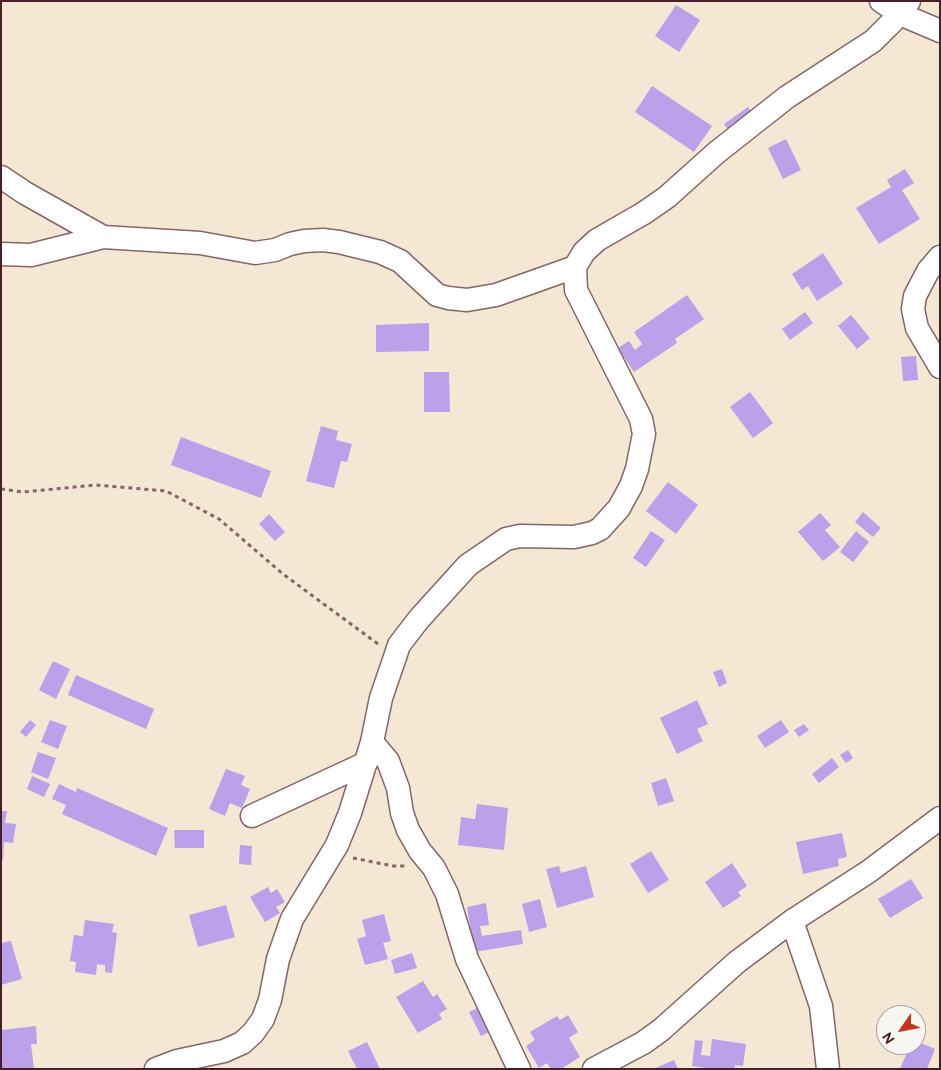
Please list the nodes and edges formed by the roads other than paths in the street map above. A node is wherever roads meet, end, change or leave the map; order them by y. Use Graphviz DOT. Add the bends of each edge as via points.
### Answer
graph roads {
  1 [pos="881,1"];
  2 [pos="904,8"];
  3 [pos="939,29"];
  4 [pos="1,177"];
  5 [pos="103,237"];
  6 [pos="1,254"];
  7 [pos="940,257"];
  8 [pos="575,266"];
  9 [pos="940,367"];
  10 [pos="372,742"];
  11 [pos="366,764"];
  12 [pos="252,816"];
  13 [pos="940,818"];
  14 [pos="792,921"];
  15 [pos="156,1069"];
  16 [pos="519,1069"];
  17 [pos="594,1069"];
  18 [pos="828,1069"];
  1 -- 2 [label="street"];
  2 -- 3 [label="street"];
  2 -- 8 [label="street" via="873,42 787,97 667,197 597,240"];
  4 -- 5 [label="street"];
  5 -- 6 [label="street" via="32,254"];
  5 -- 8 [label="street" via="200,243 255,253 304,241 340,242 380,252 400,261 436,295 467,300 496,295"];
  7 -- 9 [label="street" via="916,296 914,309 917,328"];
  8 -- 10 [label="street" via="576,290 641,419 644,434 631,486 619,508 600,529 592,533 574,537 520,536 506,540 468,565 418,619 400,645 381,698"];
  10 -- 11 [label="street"];
  10 -- 16 [label="street" via="388,761 408,830 434,868 467,959"];
  11 -- 12 [label="street"];
  11 -- 15 [label="street" via="350,813 332,852 292,920 278,959 270,1000 254,1033 242,1044 224,1051"];
  13 -- 14 [label="street" via="868,872"];
  14 -- 17 [label="street" via="737,962 644,1043"];
  14 -- 18 [label="street" via="821,1006"];
}
